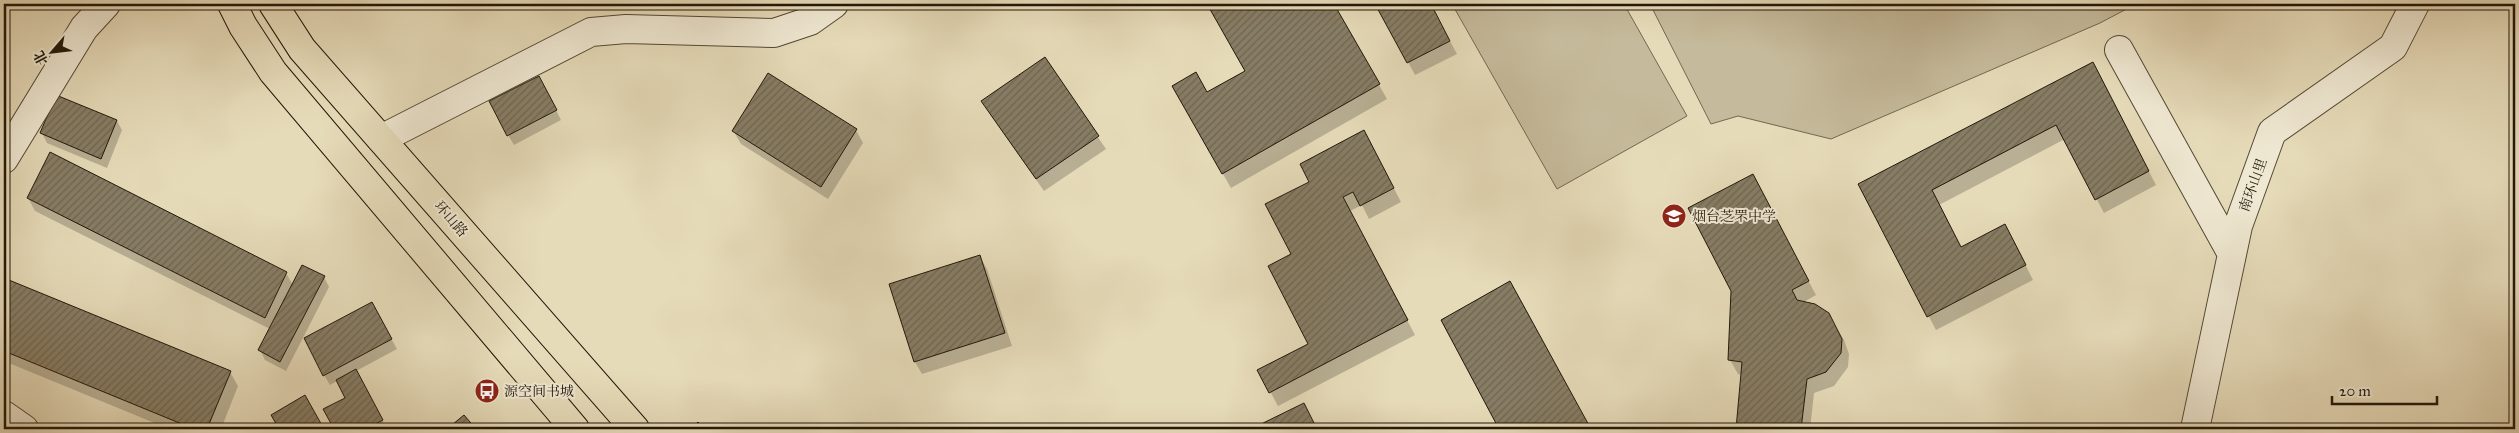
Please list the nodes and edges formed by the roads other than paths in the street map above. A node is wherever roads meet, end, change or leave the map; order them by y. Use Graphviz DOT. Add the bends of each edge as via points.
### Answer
graph roads {
  1 [pos="106,4"];
  2 [pos="232,4"];
  3 [pos="273,4"];
  4 [pos="834,4"];
  5 [pos="2415,4"];
  6 [pos="2120,50"];
  7 [pos="381,139"];
  8 [pos="4,159"];
  9 [pos="2232,254"];
  10 [pos="4,415"];
  11 [pos="24,429"];
  12 [pos="575,429"];
  13 [pos="635,429"];
  14 [pos="2195,429"];
  1 -- 8 [label="street" via="84,28"];
  2 -- 12 [label="main road" via="273,72"];
  3 -- 7 [label="main road, 环山路" via="302,49"];
  4 -- 7 [label="street" via="810,21 774,34 626,29 591,32"];
  5 -- 9 [label="street, 南环山里" via="2393,47 2272,132 2238,226"];
  6 -- 9 [label="street"];
  7 -- 13 [label="main road, 环山路"];
  9 -- 14 [label="street, 南环山里"];
  10 -- 11 [label="street"];
}
